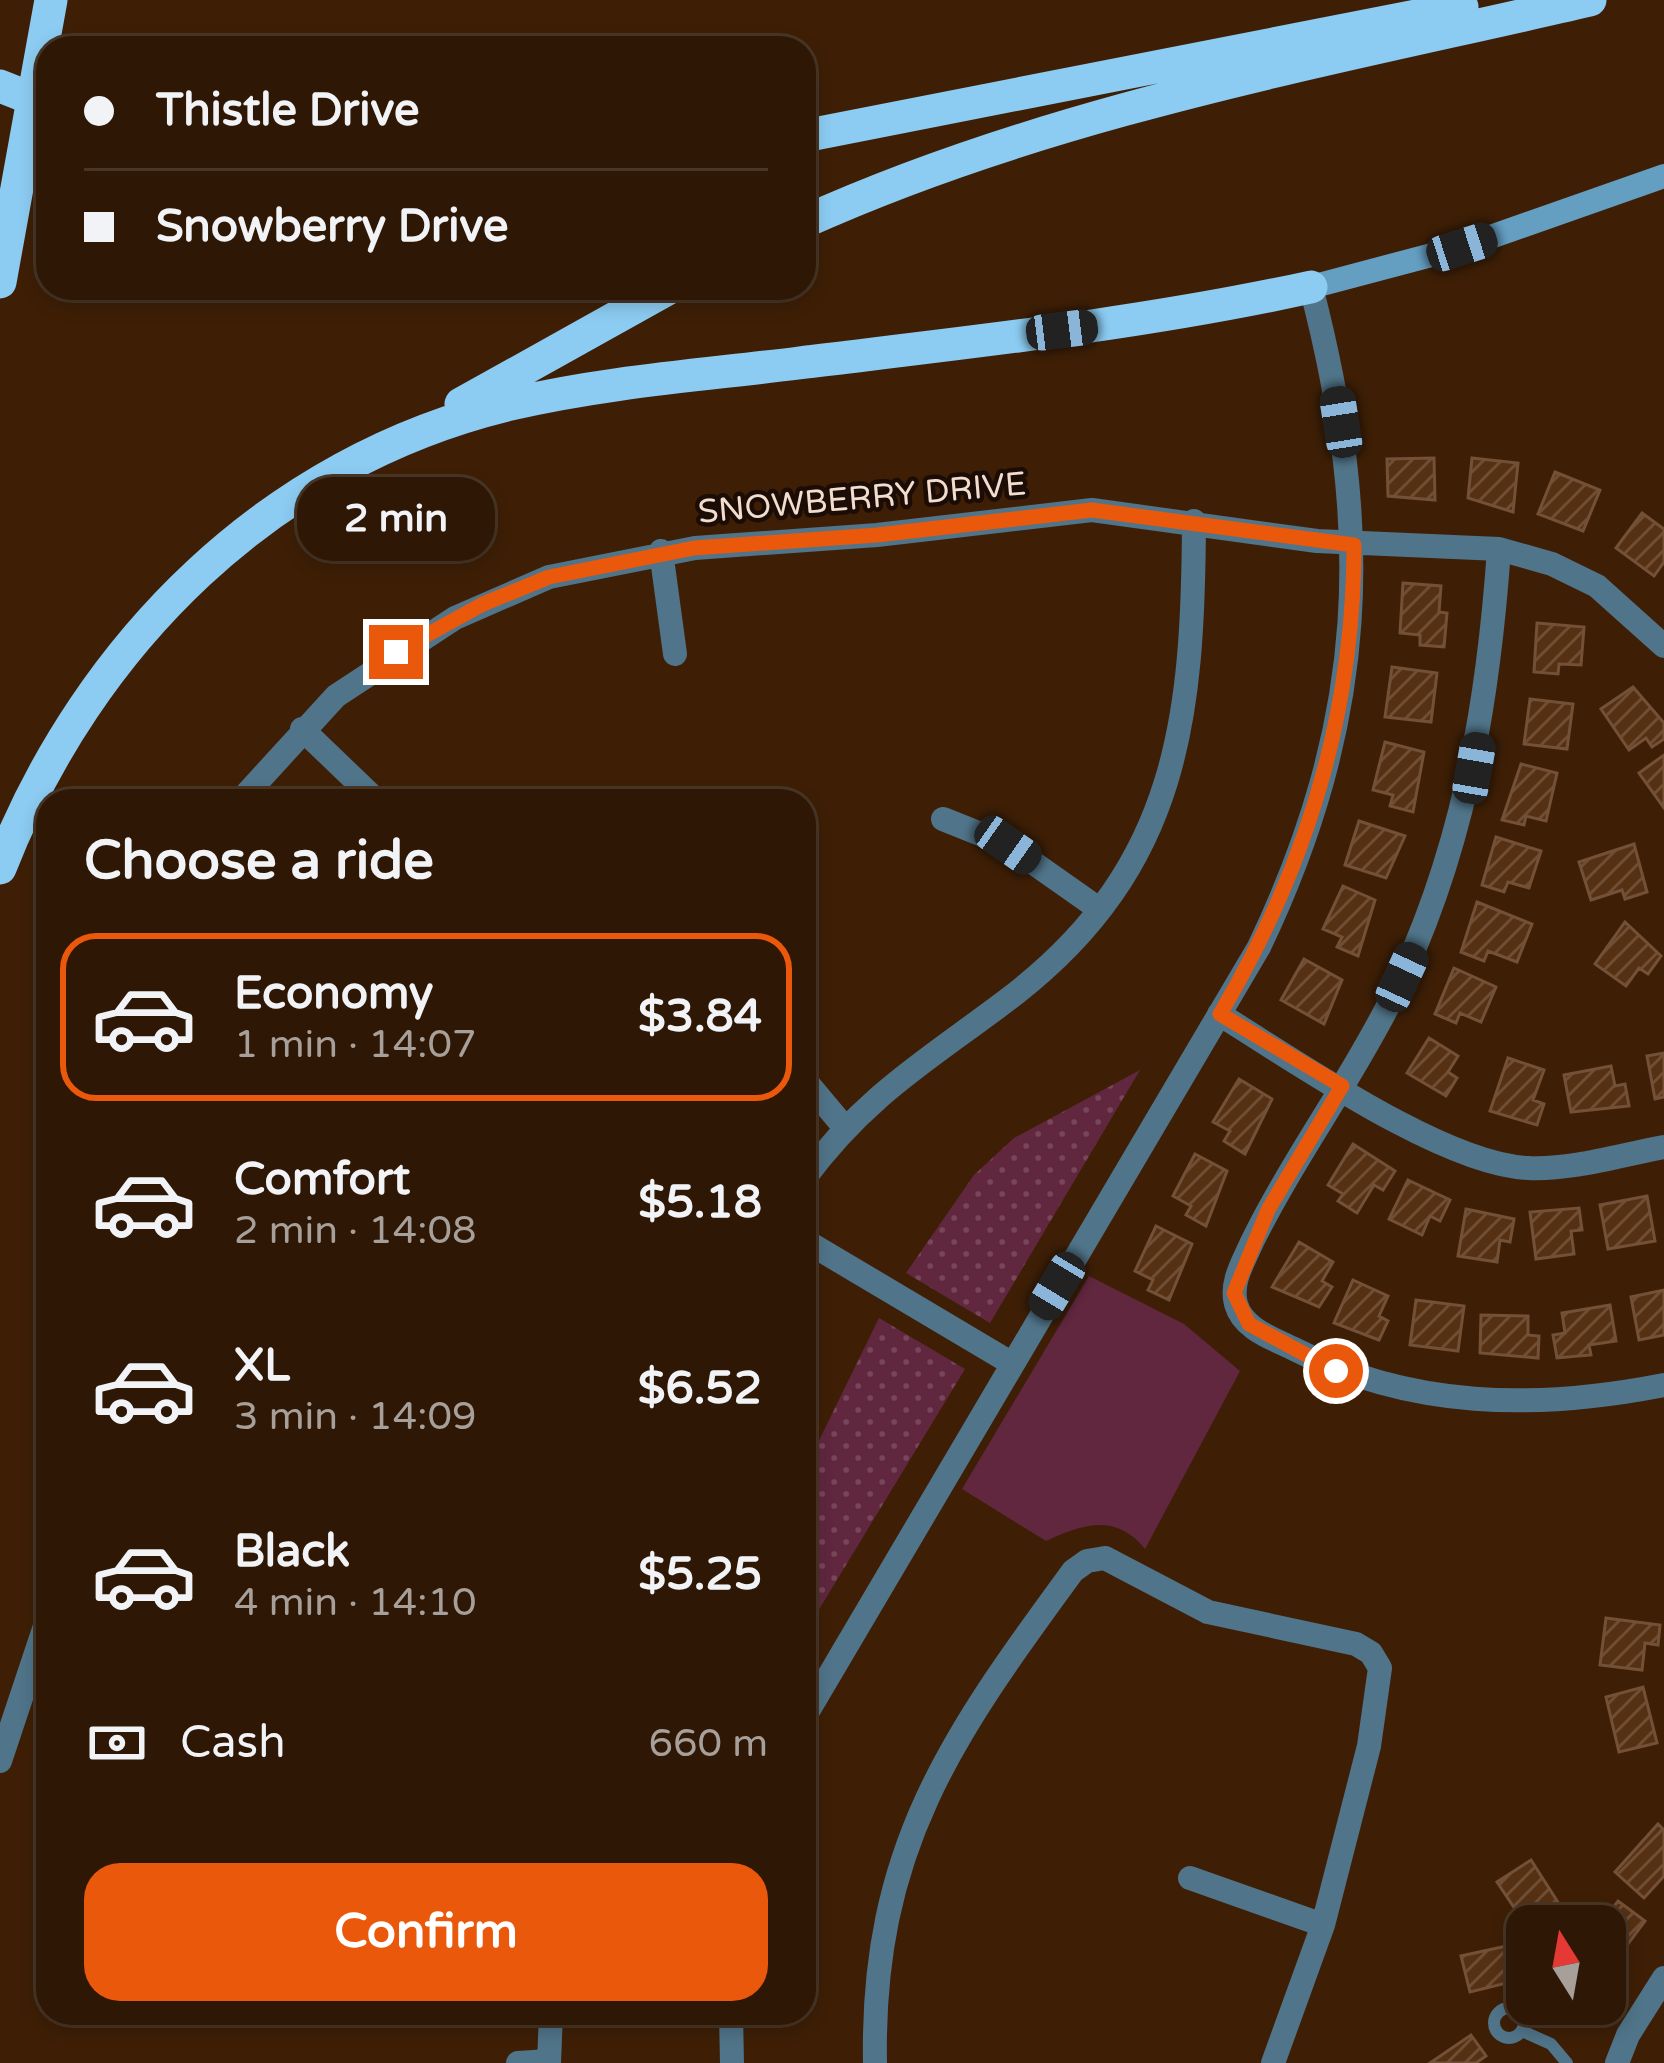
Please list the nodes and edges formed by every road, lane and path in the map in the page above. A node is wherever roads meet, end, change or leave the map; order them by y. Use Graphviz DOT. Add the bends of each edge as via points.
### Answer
graph roads {
  1 [pos="51,0"];
  2 [pos="1497,0"];
  3 [pos="1590,0"];
  4 [pos="44,36"];
  5 [pos="36,83"];
  6 [pos="0,86"];
  7 [pos="36,101"];
  8 [pos="816,134"];
  9 [pos="1664,176"];
  10 [pos="816,217"];
  11 [pos="0,282"];
  12 [pos="1311,287"];
  13 [pos="647,300"];
  14 [pos="359,460"];
  15 [pos="1194,521"];
  16 [pos="1354,545"];
  17 [pos="1499,549"];
  18 [pos="661,551"];
  19 [pos="1664,646"];
  20 [pos="675,654"];
  21 [pos="302,729"];
  22 [pos="36,789"];
  23 [pos="250,789"];
  24 [pos="364,789"];
  25 [pos="36,790"];
  26 [pos="943,819"];
  27 [pos="0,868"];
  28 [pos="1099,909"];
  29 [pos="1220,1014"];
  30 [pos="1342,1086"];
  31 [pos="816,1093"];
  32 [pos="845,1128"];
  33 [pos="1664,1147"];
  34 [pos="816,1164"];
  35 [pos="816,1247"];
  36 [pos="1011,1363"];
  37 [pos="1664,1384"];
  38 [pos="36,1653"];
  39 [pos="816,1697"];
  40 [pos="0,1761"];
  41 [pos="1190,1878"];
  42 [pos="1323,1925"];
  43 [pos="1664,1978"];
  44 [pos="551,2025"];
  45 [pos="731,2025"];
  46 [pos="1522,2031"];
  47 [pos="549,2062"];
  48 [pos="518,2063"];
  49 [pos="732,2063"];
  50 [pos="874,2063"];
  51 [pos="1273,2063"];
  52 [pos="1567,2063"];
  53 [pos="1617,2063"];
  1 -- 4 [label="highway"];
  2 -- 8 [label="highway"];
  3 -- 10 [label="highway" via="1127,110 939,168"];
  5 -- 11 [label="highway"];
  6 -- 7 [label="highway"];
  9 -- 12 [label="main road" via="1462,247"];
  12 -- 14 [label="highway" via="1122,322 554,395 460,419"];
  12 -- 16 [label="street" via="1336,392"];
  13 -- 14 [label="highway"];
  14 -- 22 [label="highway" via="251,527 157,612 101,679"];
  15 -- 16 [label="street, SNOWBERRY DRIVE"];
  15 -- 18 [label="street, SNOWBERRY DRIVE" via="1069,511"];
  15 -- 28 [label="street" via="1192,667 1178,745 1150,827"];
  16 -- 17 [label="street, SNOWBERRY DRIVE"];
  16 -- 29 [label="street" via="1348,651 1324,778 1279,906"];
  17 -- 19 [label="street, SNOWBERRY DRIVE" via="1597,586"];
  17 -- 30 [label="street" via="1490,668 1462,815 1412,954"];
  18 -- 20 [label="street"];
  18 -- 21 [label="street, SNOWBERRY DRIVE" via="549,577 469,610 365,673"];
  21 -- 23 [label="street, SNOWBERRY DRIVE"];
  21 -- 24 [label="street"];
  25 -- 27 [label="highway"];
  26 -- 28 [label="street" via="1008,845"];
  28 -- 32 [label="street" via="1037,975 915,1063"];
  29 -- 30 [label="street"];
  29 -- 36 [label="street"];
  30 -- 33 [label="street" via="1442,1146 1508,1166 1553,1167"];
  30 -- 37 [label="street" via="1235,1284 1238,1310 1256,1330 1336,1371 1428,1395 1541,1402"];
  31 -- 32 [label="street"];
  32 -- 34 [label="street"];
  35 -- 36 [label="street"];
  36 -- 39 [label="street"];
  38 -- 40 [label="street"];
  41 -- 42 [label="street"];
  42 -- 50 [label="street" via="1369,1746 1381,1677 1376,1660 1356,1644 1208,1612 1115,1560 1096,1558 1073,1571 977,1702 921,1805 884,1925"];
  42 -- 51 [label="street"];
  43 -- 53 [label="street"];
  44 -- 47 [label="street"];
  45 -- 49 [label="street"];
  46 -- 52 [label="lane" via="1551,2044"];
  47 -- 48 [label="street"];
}
